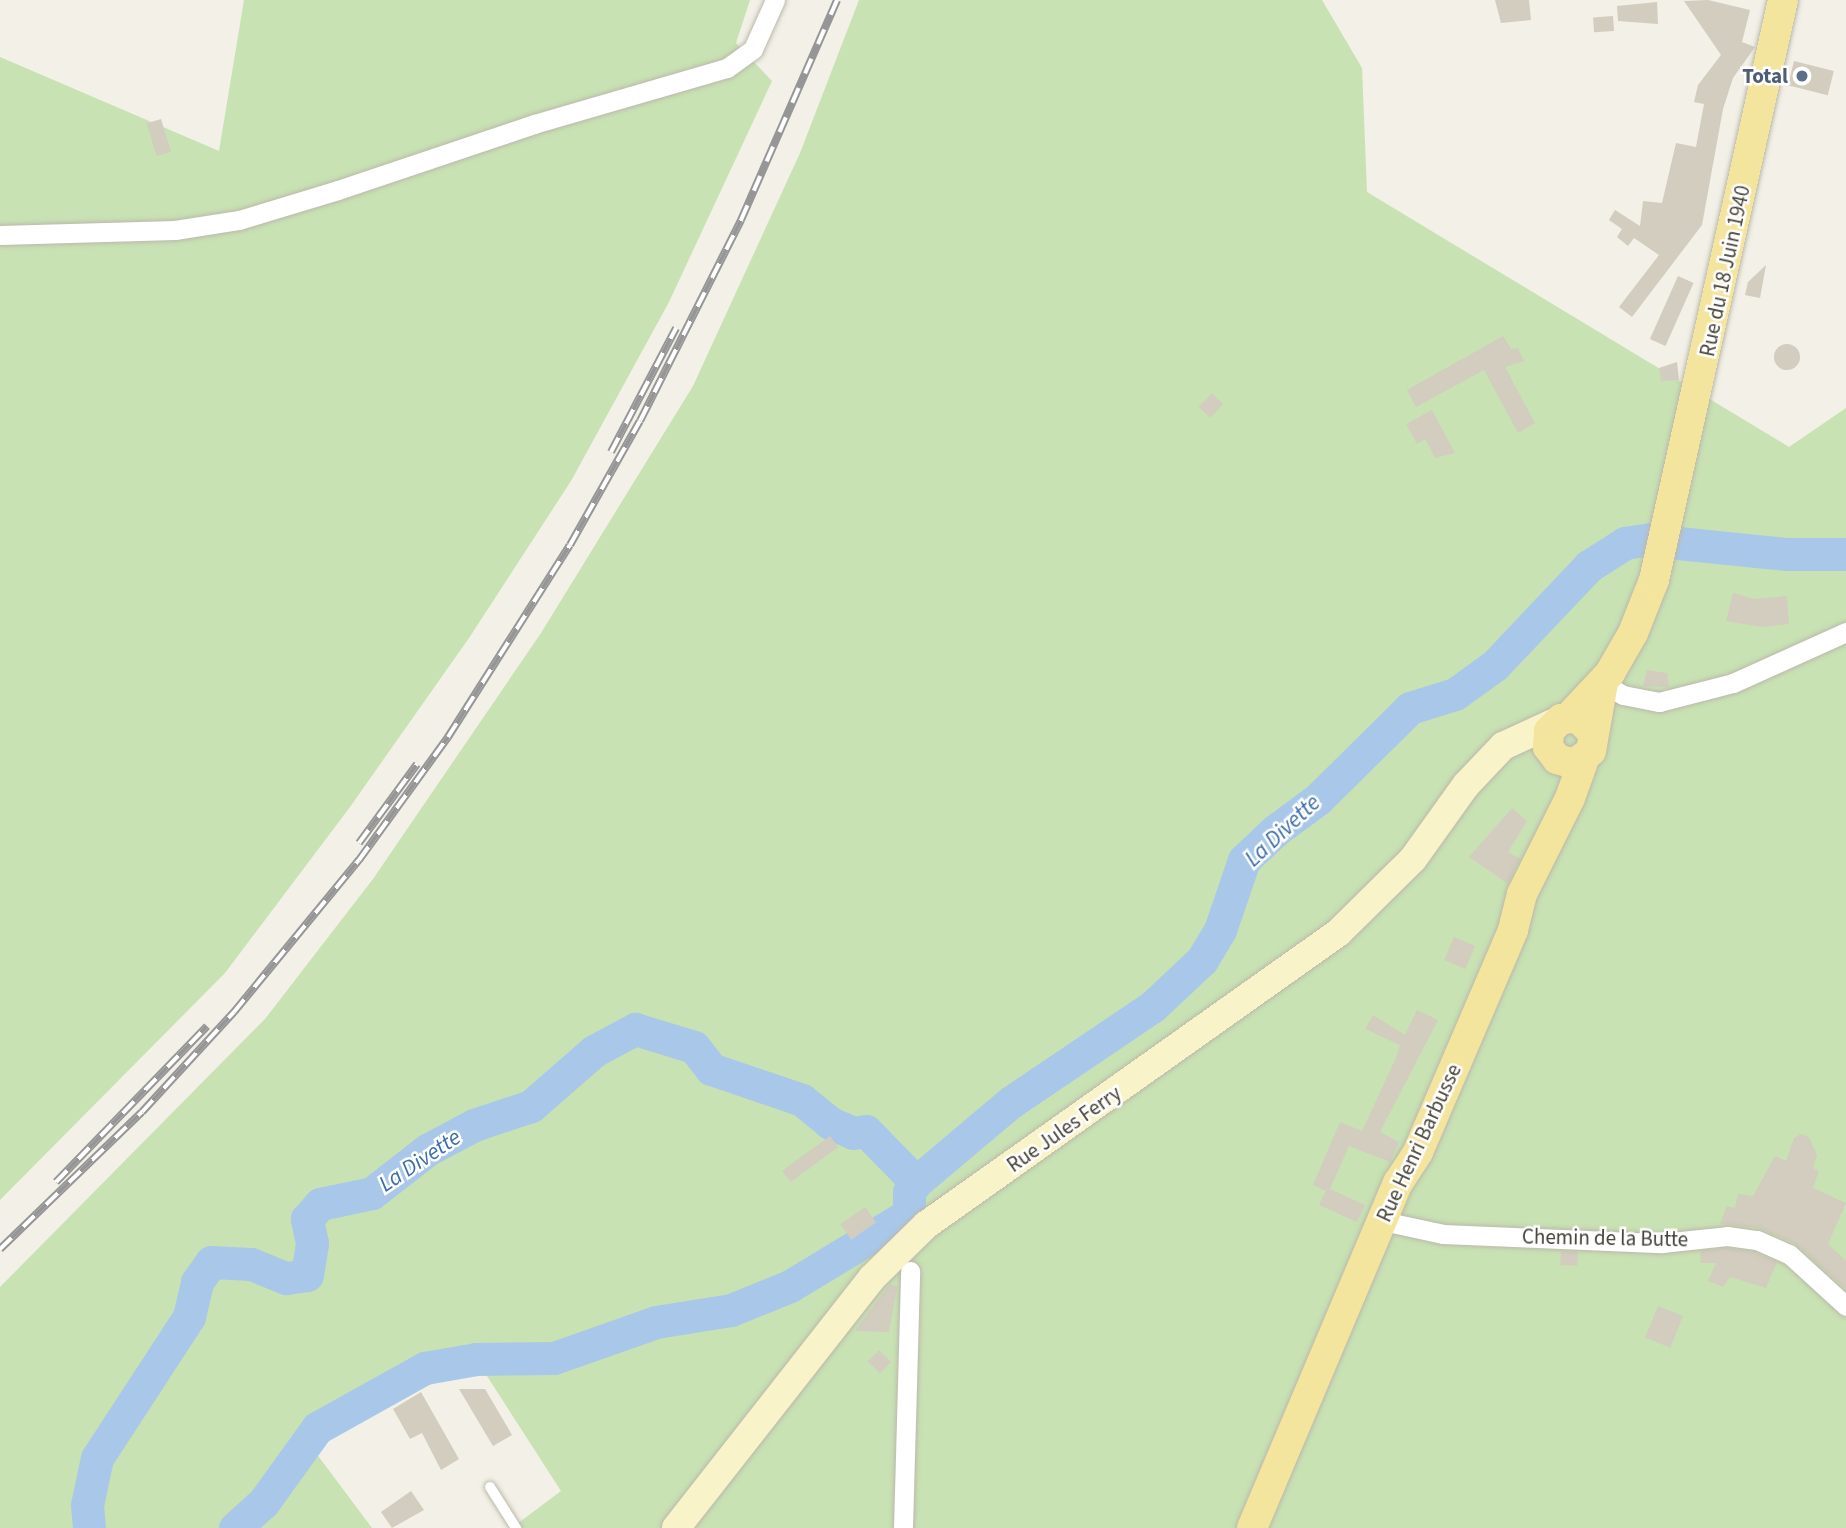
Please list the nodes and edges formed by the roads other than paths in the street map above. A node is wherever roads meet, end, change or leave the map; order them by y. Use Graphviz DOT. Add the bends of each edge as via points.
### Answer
graph roads {
  1 [pos="775,0"];
  2 [pos="1783,0"];
  3 [pos="0,235"];
  4 [pos="1846,632"];
  5 [pos="1604,683"];
  6 [pos="1569,741"];
  7 [pos="1383,1221"];
  8 [pos="910,1271"];
  9 [pos="1846,1306"];
  10 [pos="489,1487"];
  11 [pos="516,1528"];
  12 [pos="676,1528"];
  13 [pos="903,1528"];
  14 [pos="1252,1528"];
  1 -- 3 [label="street" via="753,49 727,68 534,124 326,194 239,220 175,230"];
  2 -- 5 [label="main road, Rue du 18 Juin 1940" via="1664,541 1633,633"];
  4 -- 5 [label="street" via="1733,683 1659,702 1623,695"];
  5 -- 6 [label="main road, Rue du 18 Juin 1940"];
  6 -- 7 [label="main road, Rue Henri Barbusse" via="1565,808 1522,894 1513,930 1418,1152 1398,1183"];
  6 -- 12 [label="main road, Rue Jules Ferry" via="1503,746 1465,785 1413,859 1338,933 926,1225 872,1278"];
  7 -- 9 [label="street, Chemin de la Butte" via="1443,1234 1662,1243 1727,1236 1757,1240 1789,1254"];
  7 -- 14 [label="main road, Rue Henri Barbusse"];
  8 -- 13 [label="street"];
  10 -- 11 [label="lane"];
}
